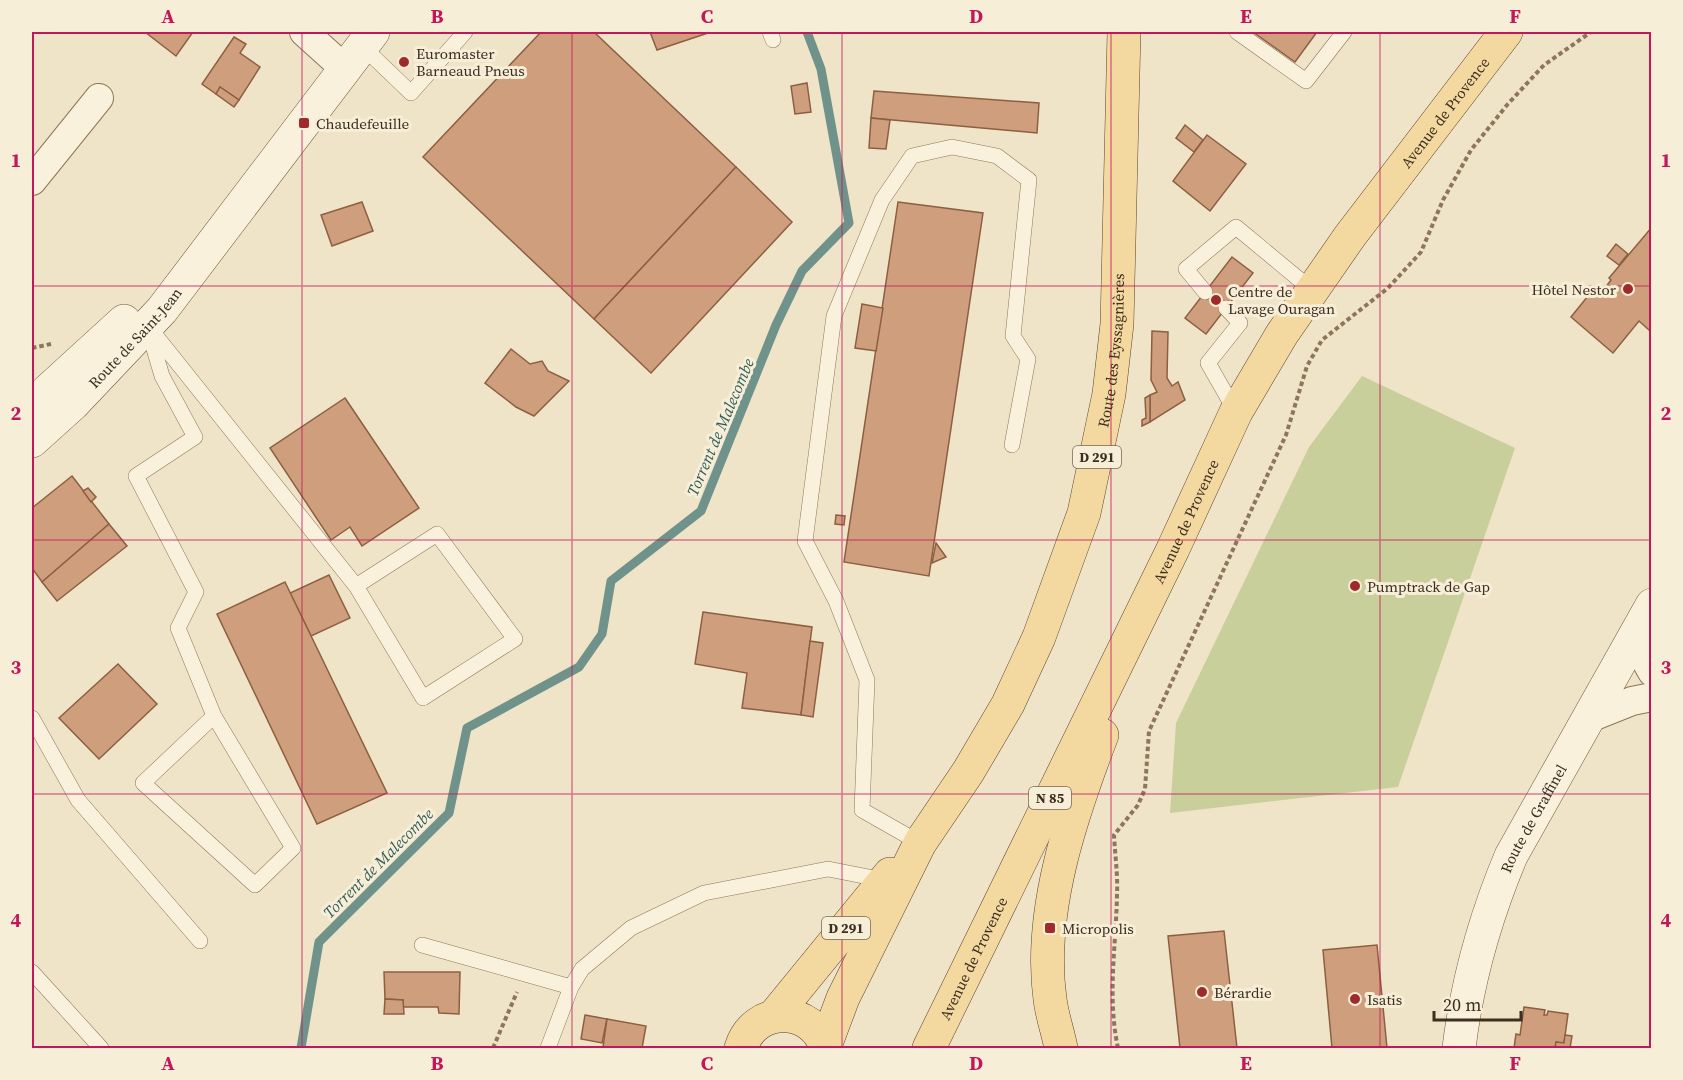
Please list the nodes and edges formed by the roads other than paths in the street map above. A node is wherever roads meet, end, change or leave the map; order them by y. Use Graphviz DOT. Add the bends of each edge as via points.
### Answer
graph roads {
  1 [pos="304,32"];
  2 [pos="465,32"];
  3 [pos="1124,32"];
  4 [pos="1237,32"];
  5 [pos="1344,32"];
  6 [pos="1504,32"];
  7 [pos="360,49"];
  8 [pos="99,98"];
  9 [pos="32,181"];
  10 [pos="1312,290"];
  11 [pos="1205,292"];
  12 [pos="1227,308"];
  13 [pos="141,319"];
  14 [pos="73,404"];
  15 [pos="32,405"];
  16 [pos="1236,412"];
  17 [pos="32,421"];
  18 [pos="32,441"];
  19 [pos="1012,445"];
  20 [pos="1173,549"];
  21 [pos="356,586"];
  22 [pos="1652,604"];
  23 [pos="1633,638"];
  24 [pos="1652,672"];
  25 [pos="1652,697"];
  26 [pos="214,716"];
  27 [pos="32,718"];
  28 [pos="1587,719"];
  29 [pos="920,843"];
  30 [pos="884,880"];
  31 [pos="200,941"];
  32 [pos="422,945"];
  33 [pos="32,972"];
  34 [pos="571,987"];
  35 [pos="774,1016"];
  36 [pos="825,1047"];
  37 [pos="101,1048"];
  38 [pos="548,1048"];
  39 [pos="741,1048"];
  40 [pos="929,1048"];
  41 [pos="1061,1048"];
  42 [pos="1459,1048"];
  1 -- 7 [label="street"];
  2 -- 7 [label="lane" via="411,93"];
  3 -- 29 [label="main road, Route des Eyssagnières / D 291" via="1117,324 1109,393 1084,513 1047,615 1008,704"];
  4 -- 5 [label="lane" via="1306,81"];
  6 -- 10 [label="main road, Avenue de Provence / N 85"];
  7 -- 13 [label="street, Route de Saint-Jean" via="227,226"];
  8 -- 9 [label="street"];
  10 -- 11 [label="lane" via="1236,227 1186,269"];
  10 -- 16 [label="main road, Avenue de Provence / N 85"];
  12 -- 16 [label="lane" via="1240,323 1208,363"];
  13 -- 14 [label="street, Route de Saint-Jean"];
  13 -- 15 [label="street, Route de Saint-Jean"];
  13 -- 21 [label="lane"];
  13 -- 26 [label="lane" via="162,376 195,437 136,476 196,592 178,628"];
  14 -- 15 [label="street" via="46,410"];
  14 -- 18 [label="street, Route de Saint-Jean"];
  15 -- 17 [label="street"];
  16 -- 20 [label="main road, Avenue de Provence / N 85"];
  19 -- 29 [label="lane" via="1028,359 1013,336 1029,180 997,156 952,147 912,156 882,200 834,316 805,541 836,601 867,680 862,810"];
  20 -- 40 [label="main road, Avenue de Provence / N 85"];
  20 -- 41 [label="main road" via="1067,834 1047,964 1050,1001"];
  21 -- 21 [label="lane" via="437,534 515,639 423,698"];
  22 -- 23 [label="street, Route de Graffinel"];
  23 -- 24 [label="street"];
  23 -- 28 [label="street, Route de Graffinel"];
  25 -- 28 [label="street"];
  26 -- 26 [label="lane" via="143,783 255,885 293,848"];
  27 -- 31 [label="lane" via="78,800"];
  28 -- 42 [label="street, Route de Graffinel" via="1510,856 1465,997"];
  29 -- 30 [label="main road, Route des Eyssagnières / D 291"];
  29 -- 36 [label="main road, Route des Eyssagnières / D 291" via="843,998"];
  30 -- 34 [label="lane" via="828,869 704,893 631,928 582,969"];
  30 -- 35 [label="main road, Route des Eyssagnières / D 291"];
  32 -- 34 [label="lane"];
  33 -- 37 [label="lane"];
  34 -- 38 [label="lane"];
  35 -- 36 [label="main road" via="787,1015 811,1024"];
  35 -- 39 [label="main road, Route des Eyssagnières" via="752,1028"];
}
